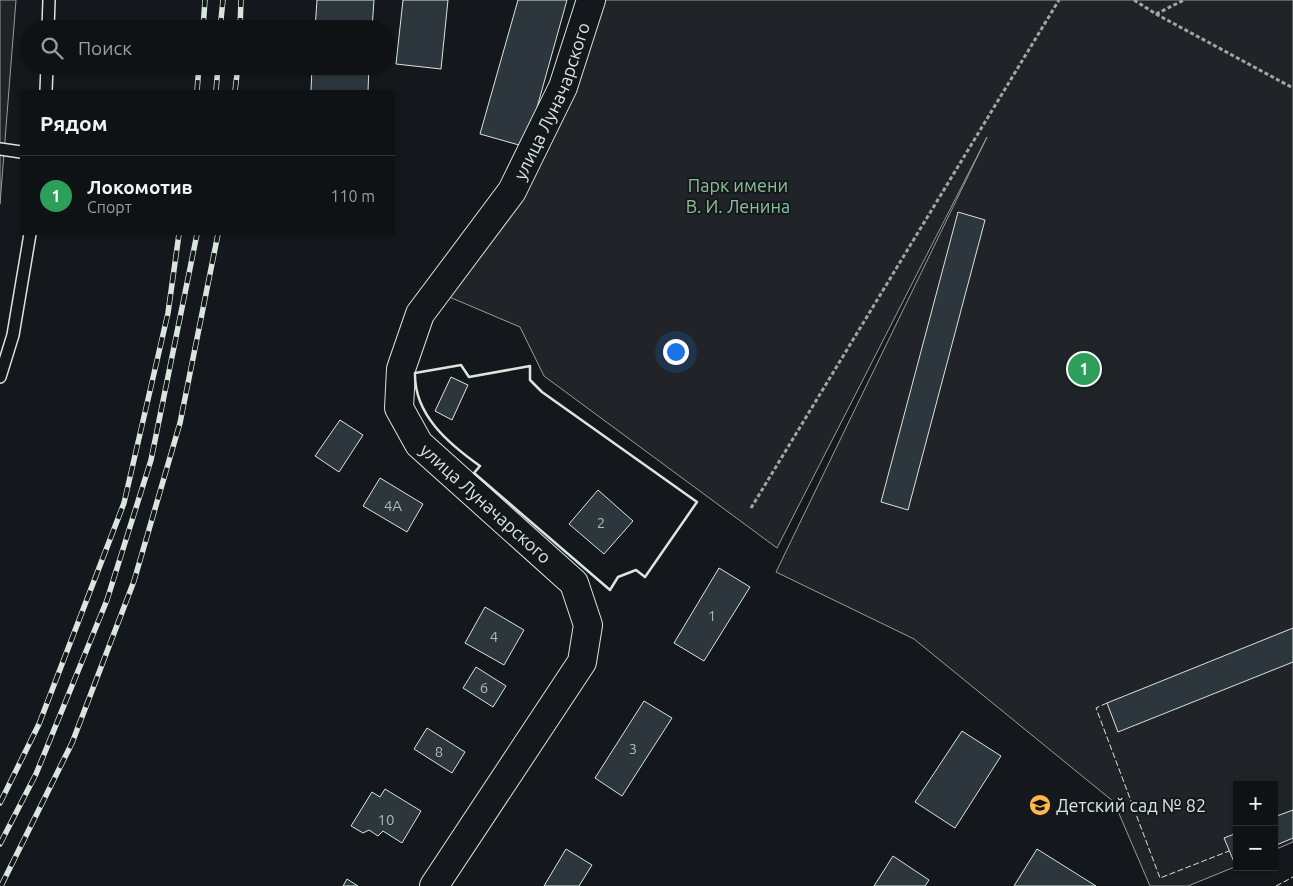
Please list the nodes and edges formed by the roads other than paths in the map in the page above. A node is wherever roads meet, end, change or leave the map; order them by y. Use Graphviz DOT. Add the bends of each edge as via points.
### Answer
graph roads {
  1 [pos="49,0"];
  2 [pos="591,0"];
  3 [pos="48,20"];
  4 [pos="47,75"];
  5 [pos="46,90"];
  6 [pos="0,150"];
  7 [pos="20,152"];
  8 [pos="30,235"];
  9 [pos="0,377"];
  10 [pos="434,886"];
  1 -- 3 [label="lane"];
  2 -- 10 [label="street, улица Луначарского" via="563,87 512,191 420,314 401,369 399,408 419,444 574,583 588,625 582,662"];
  4 -- 5 [label="lane"];
  6 -- 7 [label="lane"];
  8 -- 9 [label="lane" via="14,335"];
}
